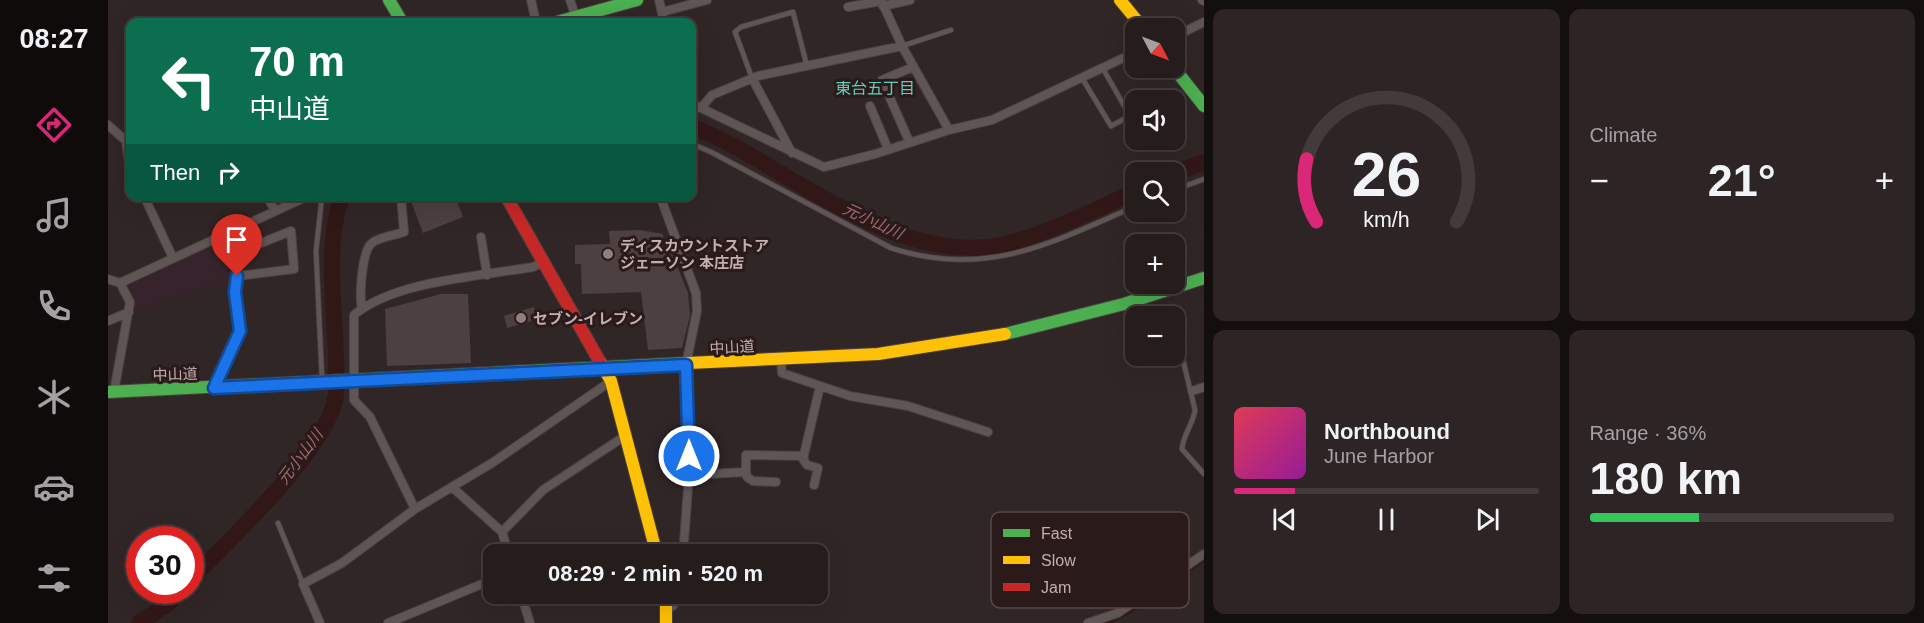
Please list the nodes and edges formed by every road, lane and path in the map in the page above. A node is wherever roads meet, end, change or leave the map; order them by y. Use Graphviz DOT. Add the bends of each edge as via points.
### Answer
graph roads {
  1 [pos="389,0"];
  2 [pos="531,0"];
  3 [pos="570,0"];
  4 [pos="637,0"];
  5 [pos="659,0"];
  6 [pos="707,0"];
  7 [pos="910,0"];
  8 [pos="1120,0"];
  9 [pos="882,2"];
  10 [pos="620,3"];
  11 [pos="848,7"];
  12 [pos="595,12"];
  13 [pos="662,12"];
  14 [pos="400,18"];
  15 [pos="535,18"];
  16 [pos="576,18"];
  17 [pos="663,18"];
  18 [pos="1135,18"];
  19 [pos="1204,22"];
  20 [pos="951,30"];
  21 [pos="1185,32"];
  22 [pos="902,46"];
  23 [pos="1125,57"];
  24 [pos="807,66"];
  25 [pos="913,67"];
  26 [pos="1102,67"];
  27 [pos="752,78"];
  28 [pos="1082,78"];
  29 [pos="1182,78"];
  30 [pos="696,106"];
  31 [pos="870,106"];
  32 [pos="1204,106"];
  33 [pos="701,108"];
  34 [pos="108,125"];
  35 [pos="950,130"];
  36 [pos="126,141"];
  37 [pos="909,141"];
  38 [pos="696,146"];
  39 [pos="888,149"];
  40 [pos="792,154"];
  41 [pos="1204,179"];
  42 [pos="1185,186"];
  43 [pos="146,201"];
  44 [pos="270,201"];
  45 [pos="297,201"];
  46 [pos="321,201"];
  47 [pos="401,201"];
  48 [pos="509,201"];
  49 [pos="662,201"];
  50 [pos="275,211"];
  51 [pos="1125,211"];
  52 [pos="222,234"];
  53 [pos="481,237"];
  54 [pos="234,254"];
  55 [pos="172,258"];
  56 [pos="544,262"];
  57 [pos="487,275"];
  58 [pos="237,276"];
  59 [pos="1204,278"];
  60 [pos="108,279"];
  61 [pos="120,283"];
  62 [pos="362,308"];
  63 [pos="129,312"];
  64 [pos="108,321"];
  65 [pos="781,360"];
  66 [pos="1185,364"];
  67 [pos="686,365"];
  68 [pos="605,369"];
  69 [pos="354,381"];
  70 [pos="611,381"];
  71 [pos="323,382"];
  72 [pos="820,386"];
  73 [pos="1204,387"];
  74 [pos="214,388"];
  75 [pos="1192,391"];
  76 [pos="111,392"];
  77 [pos="988,432"];
  78 [pos="625,436"];
  79 [pos="804,456"];
  80 [pos="746,472"];
  81 [pos="1204,474"];
  82 [pos="689,476"];
  83 [pos="776,482"];
  84 [pos="814,485"];
  85 [pos="452,487"];
  86 [pos="415,509"];
  87 [pos="278,524"];
  88 [pos="502,532"];
  89 [pos="506,544"];
  90 [pos="654,544"];
  91 [pos="684,544"];
  92 [pos="1204,554"];
  93 [pos="1189,564"];
  94 [pos="303,584"];
  95 [pos="483,584"];
  96 [pos="524,604"];
  97 [pos="666,604"];
  98 [pos="674,604"];
  99 [pos="1125,608"];
  100 [pos="1118,613"];
  101 [pos="667,619"];
  102 [pos="320,623"];
  103 [pos="388,623"];
  104 [pos="530,623"];
  105 [pos="1089,623"];
  106 [pos="1122,623"];
  1 -- 14 [label="main road"];
  2 -- 15 [label="street"];
  3 -- 16 [label="street"];
  4 -- 10 [label="main road"];
  5 -- 13 [label="street"];
  6 -- 13 [label="street"];
  7 -- 9 [label="street"];
  8 -- 18 [label="main road"];
  9 -- 11 [label="street"];
  9 -- 22 [label="street"];
  10 -- 12 [label="main road"];
  12 -- 16 [label="main road"];
  13 -- 17 [label="street"];
  19 -- 21 [label="street"];
  20 -- 22 [label="lane"];
  22 -- 24 [label="street"];
  22 -- 25 [label="street"];
  23 -- 26 [label="street"];
  24 -- 27 [label="street"];
  24 -- 27 [label="lane" via="793,12 735,32"];
  25 -- 35 [label="street"];
  25 -- 37 [label="street" via="882,80"];
  26 -- 28 [label="street"];
  26 -- 28 [label="lane" via="1130,116 1115,126 1111,126"];
  27 -- 33 [label="street" via="712,95"];
  27 -- 40 [label="street"];
  28 -- 35 [label="street" via="992,120"];
  29 -- 32 [label="main road"];
  30 -- 33 [label="street"];
  31 -- 39 [label="street"];
  33 -- 40 [label="street"];
  34 -- 36 [label="street"];
  35 -- 37 [label="street"];
  37 -- 39 [label="street"];
  38 -- 51 [label="lane" via="891,248 915,256 976,261 1015,255"];
  39 -- 40 [label="street" via="824,167"];
  41 -- 42 [label="lane"];
  43 -- 55 [label="street"];
  44 -- 50 [label="street"];
  45 -- 50 [label="street"];
  46 -- 71 [label="lane" via="316,251"];
  47 -- 62 [label="street" via="404,232 372,242 366,250"];
  48 -- 56 [label="main road"];
  49 -- 67 [label="street" via="696,293 697,311"];
  50 -- 52 [label="street"];
  52 -- 54 [label="street"];
  52 -- 55 [label="street"];
  53 -- 57 [label="street"];
  54 -- 58 [label="street"];
  54 -- 58 [label="street" via="291,231 294,269"];
  55 -- 61 [label="street"];
  56 -- 57 [label="street"];
  56 -- 68 [label="main road"];
  57 -- 62 [label="street" via="430,284"];
  58 -- 74 [label="street" via="240,331"];
  59 -- 65 [label="main road, 中山道" via="1104,312 961,344"];
  60 -- 61 [label="street"];
  61 -- 63 [label="street" via="130,302"];
  62 -- 69 [label="street" via="354,315"];
  63 -- 64 [label="street"];
  63 -- 76 [label="street"];
  65 -- 67 [label="main road, 中山道"];
  65 -- 72 [label="street" via="782,373"];
  66 -- 75 [label="lane"];
  67 -- 68 [label="main road, 中山道"];
  67 -- 82 [label="street"];
  68 -- 69 [label="main road, 中山道"];
  68 -- 70 [label="main road"];
  69 -- 71 [label="main road, 中山道"];
  69 -- 86 [label="street" via="354,400 370,417"];
  70 -- 78 [label="main road"];
  70 -- 85 [label="street"];
  71 -- 74 [label="main road, 中山道"];
  72 -- 77 [label="street" via="850,396 908,406"];
  72 -- 79 [label="street"];
  73 -- 75 [label="street"];
  74 -- 76 [label="main road, 中山道"];
  75 -- 81 [label="lane" via="1193,419 1182,449"];
  78 -- 88 [label="street" via="543,490"];
  78 -- 90 [label="main road"];
  79 -- 80 [label="street" via="746,455"];
  79 -- 84 [label="street" via="807,465 818,468"];
  80 -- 82 [label="street"];
  80 -- 83 [label="street" via="753,481"];
  82 -- 91 [label="street"];
  85 -- 86 [label="street"];
  85 -- 88 [label="street"];
  86 -- 94 [label="street" via="370,545"];
  87 -- 94 [label="lane"];
  88 -- 89 [label="street"];
  92 -- 93 [label="street"];
  94 -- 102 [label="street"];
  95 -- 103 [label="street"];
  96 -- 104 [label="street"];
  97 -- 101 [label="main road"];
  98 -- 101 [label="street"];
  99 -- 100 [label="street"];
  100 -- 105 [label="street"];
  100 -- 106 [label="street"];
}
